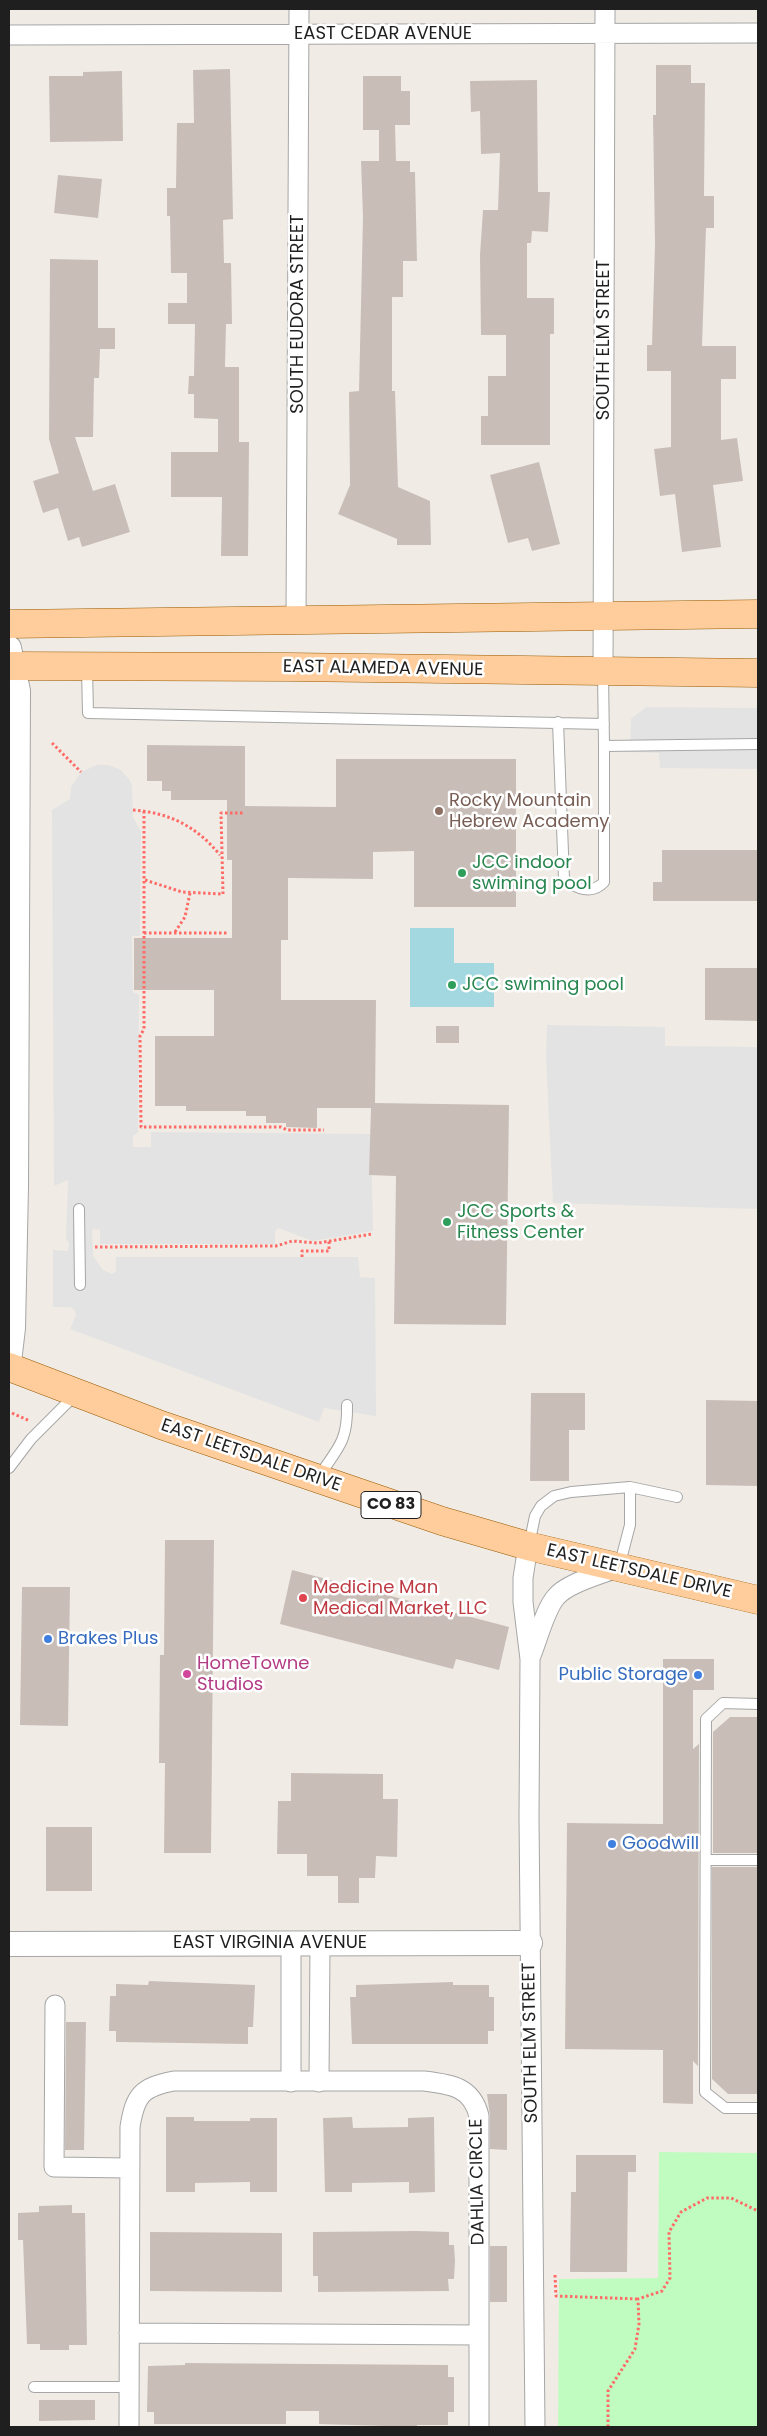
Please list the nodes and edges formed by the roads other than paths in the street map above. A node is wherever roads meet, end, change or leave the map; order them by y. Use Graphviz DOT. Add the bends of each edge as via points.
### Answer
graph roads {
  1 [pos="299,9"];
  2 [pos="606,9"];
  3 [pos="606,33"];
  4 [pos="758,33"];
  5 [pos="9,34"];
  6 [pos="299,34"];
  7 [pos="758,614"];
  8 [pos="603,616"];
  9 [pos="296,619"];
  10 [pos="9,624"];
  11 [pos="11,660"];
  12 [pos="87,667"];
  13 [pos="603,672"];
  14 [pos="758,673"];
  15 [pos="558,722"];
  16 [pos="604,724"];
  17 [pos="758,744"];
  18 [pos="604,746"];
  19 [pos="79,1209"];
  20 [pos="80,1285"];
  21 [pos="9,1362"];
  22 [pos="9,1367"];
  23 [pos="76,1394"];
  24 [pos="347,1405"];
  25 [pos="9,1468"];
  26 [pos="317,1479"];
  27 [pos="630,1487"];
  28 [pos="677,1497"];
  29 [pos="528,1546"];
  30 [pos="619,1567"];
  31 [pos="758,1600"];
  32 [pos="530,1659"];
  33 [pos="758,1701"];
  34 [pos="706,1860"];
  35 [pos="758,1860"];
  36 [pos="291,1943"];
  37 [pos="320,1943"];
  38 [pos="530,1943"];
  39 [pos="9,1944"];
  40 [pos="54,2005"];
  41 [pos="291,2082"];
  42 [pos="319,2082"];
  43 [pos="758,2108"];
  44 [pos="130,2168"];
  45 [pos="130,2333"];
  46 [pos="479,2335"];
  47 [pos="34,2387"];
  48 [pos="130,2387"];
  49 [pos="129,2427"];
  50 [pos="479,2427"];
  51 [pos="535,2427"];
  1 -- 6 [label="street, SOUTH EUDORA STREET"];
  2 -- 3 [label="street, SOUTH ELM STREET"];
  3 -- 4 [label="street, EAST CEDAR AVENUE"];
  3 -- 6 [label="street, EAST CEDAR AVENUE"];
  3 -- 8 [label="street, SOUTH ELM STREET"];
  5 -- 6 [label="street, EAST CEDAR AVENUE"];
  6 -- 9 [label="street, SOUTH EUDORA STREET"];
  7 -- 8 [label="main road"];
  8 -- 9 [label="main road"];
  8 -- 13 [label="street, SOUTH ELM STREET"];
  9 -- 10 [label="main road"];
  11 -- 12 [label="main road, EAST ALAMEDA AVENUE"];
  11 -- 21 [label="street" via="18,691 16,1187 13,1328"];
  12 -- 13 [label="main road, EAST ALAMEDA AVENUE"];
  12 -- 15 [label="lane" via="88,713"];
  13 -- 14 [label="main road, EAST ALAMEDA AVENUE"];
  13 -- 16 [label="lane"];
  15 -- 16 [label="lane"];
  15 -- 18 [label="lane" via="564,878 573,887 589,890 604,882"];
  16 -- 18 [label="lane"];
  17 -- 18 [label="lane"];
  19 -- 20 [label="lane"];
  22 -- 23 [label="main road, EAST LEETSDALE DRIVE / CO 83"];
  23 -- 25 [label="lane" via="31,1439"];
  23 -- 26 [label="main road, EAST LEETSDALE DRIVE / CO 83"];
  24 -- 26 [label="lane" via="344,1441"];
  26 -- 29 [label="main road, EAST LEETSDALE DRIVE / CO 83" via="434,1519"];
  27 -- 28 [label="lane"];
  27 -- 29 [label="lane" via="554,1496 536,1516"];
  27 -- 30 [label="lane" via="630,1525"];
  29 -- 30 [label="main road, EAST LEETSDALE DRIVE / CO 83"];
  29 -- 32 [label="street, SOUTH ELM STREET" via="523,1602"];
  30 -- 31 [label="main road, EAST LEETSDALE DRIVE / CO 83"];
  30 -- 32 [label="street, SOUTH ELM STREET" via="556,1596"];
  32 -- 38 [label="street, SOUTH ELM STREET"];
  33 -- 34 [label="lane" via="722,1703 706,1719"];
  34 -- 35 [label="lane"];
  34 -- 43 [label="lane" via="705,2092 725,2108"];
  36 -- 37 [label="street, EAST VIRGINIA AVENUE"];
  36 -- 39 [label="street, EAST VIRGINIA AVENUE"];
  36 -- 41 [label="street"];
  37 -- 38 [label="street, EAST VIRGINIA AVENUE"];
  37 -- 42 [label="street"];
  38 -- 51 [label="street, SOUTH ELM STREET"];
  40 -- 44 [label="street" via="54,2167"];
  41 -- 42 [label="street, DAHLIA CIRCLE"];
  41 -- 44 [label="street, DAHLIA CIRCLE" via="174,2080 149,2087 141,2095 132,2114"];
  42 -- 46 [label="street, DAHLIA CIRCLE" via="440,2083 464,2091 474,2100 479,2116"];
  44 -- 45 [label="street, DAHLIA CIRCLE"];
  45 -- 46 [label="street"];
  45 -- 48 [label="street, DAHLIA CIRCLE"];
  46 -- 50 [label="street, DAHLIA CIRCLE"];
  47 -- 48 [label="lane"];
  48 -- 49 [label="street, DAHLIA CIRCLE"];
}
